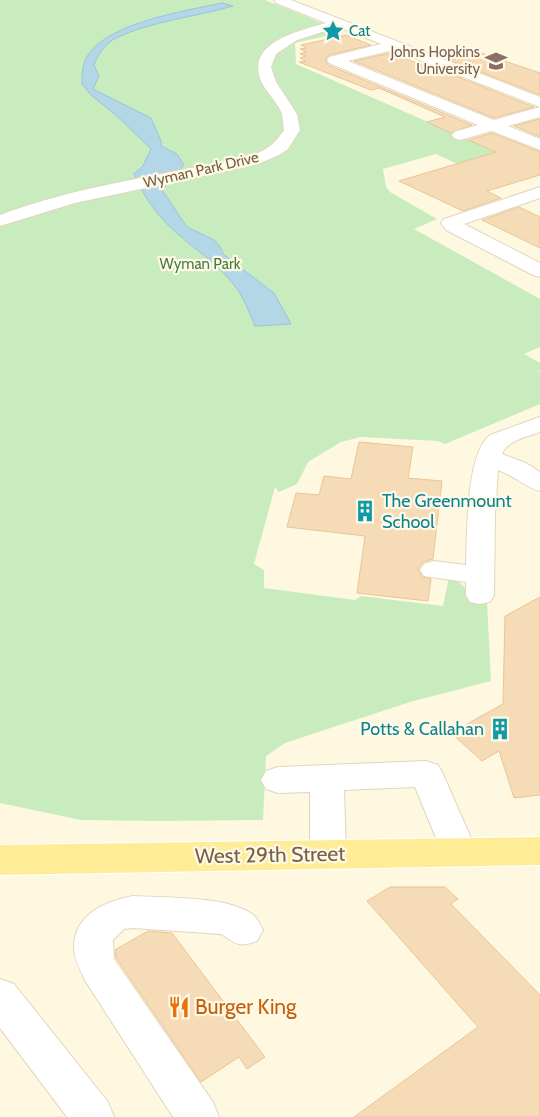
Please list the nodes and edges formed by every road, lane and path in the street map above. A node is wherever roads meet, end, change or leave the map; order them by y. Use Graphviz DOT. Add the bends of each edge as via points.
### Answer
graph roads {
  1 [pos="280,0"];
  2 [pos="338,23"];
  3 [pos="396,45"];
  4 [pos="367,74"];
  5 [pos="340,80"];
  6 [pos="540,102"];
  7 [pos="540,112"];
  8 [pos="493,125"];
  9 [pos="460,135"];
  10 [pos="540,146"];
  11 [pos="537,196"];
  12 [pos="0,221"];
  13 [pos="540,271"];
  14 [pos="540,424"];
  15 [pos="488,461"];
  16 [pos="540,483"];
  17 [pos="434,570"];
  18 [pos="327,778"];
  19 [pos="278,780"];
  20 [pos="459,852"];
  21 [pos="540,852"];
  22 [pos="328,854"];
  23 [pos="0,860"];
  24 [pos="244,930"];
  25 [pos="0,997"];
  26 [pos="93,1117"];
  27 [pos="198,1117"];
  1 -- 2 [label="street"];
  2 -- 3 [label="street"];
  2 -- 12 [label="street, Wyman Park Drive" via="289,38 268,53 264,70 289,112 292,130 276,150 226,166 31,209"];
  3 -- 4 [label="street" via="334,60"];
  3 -- 6 [label="street"];
  4 -- 5 [label="street"];
  4 -- 8 [label="street"];
  7 -- 8 [label="street"];
  8 -- 9 [label="street"];
  8 -- 10 [label="street"];
  11 -- 13 [label="street" via="450,223"];
  14 -- 15 [label="street" via="494,444"];
  15 -- 16 [label="street" via="517,468"];
  15 -- 17 [label="street" via="483,495 480,585"];
  18 -- 19 [label="street"];
  18 -- 20 [label="street" via="426,774"];
  18 -- 22 [label="street"];
  20 -- 21 [label="main road, West 29th Street"];
  20 -- 22 [label="main road, West 29th Street"];
  22 -- 23 [label="main road, West 29th Street"];
  24 -- 27 [label="street" via="221,918 133,912 108,918 94,936 94,959 100,970"];
  25 -- 26 [label="street"];
}
